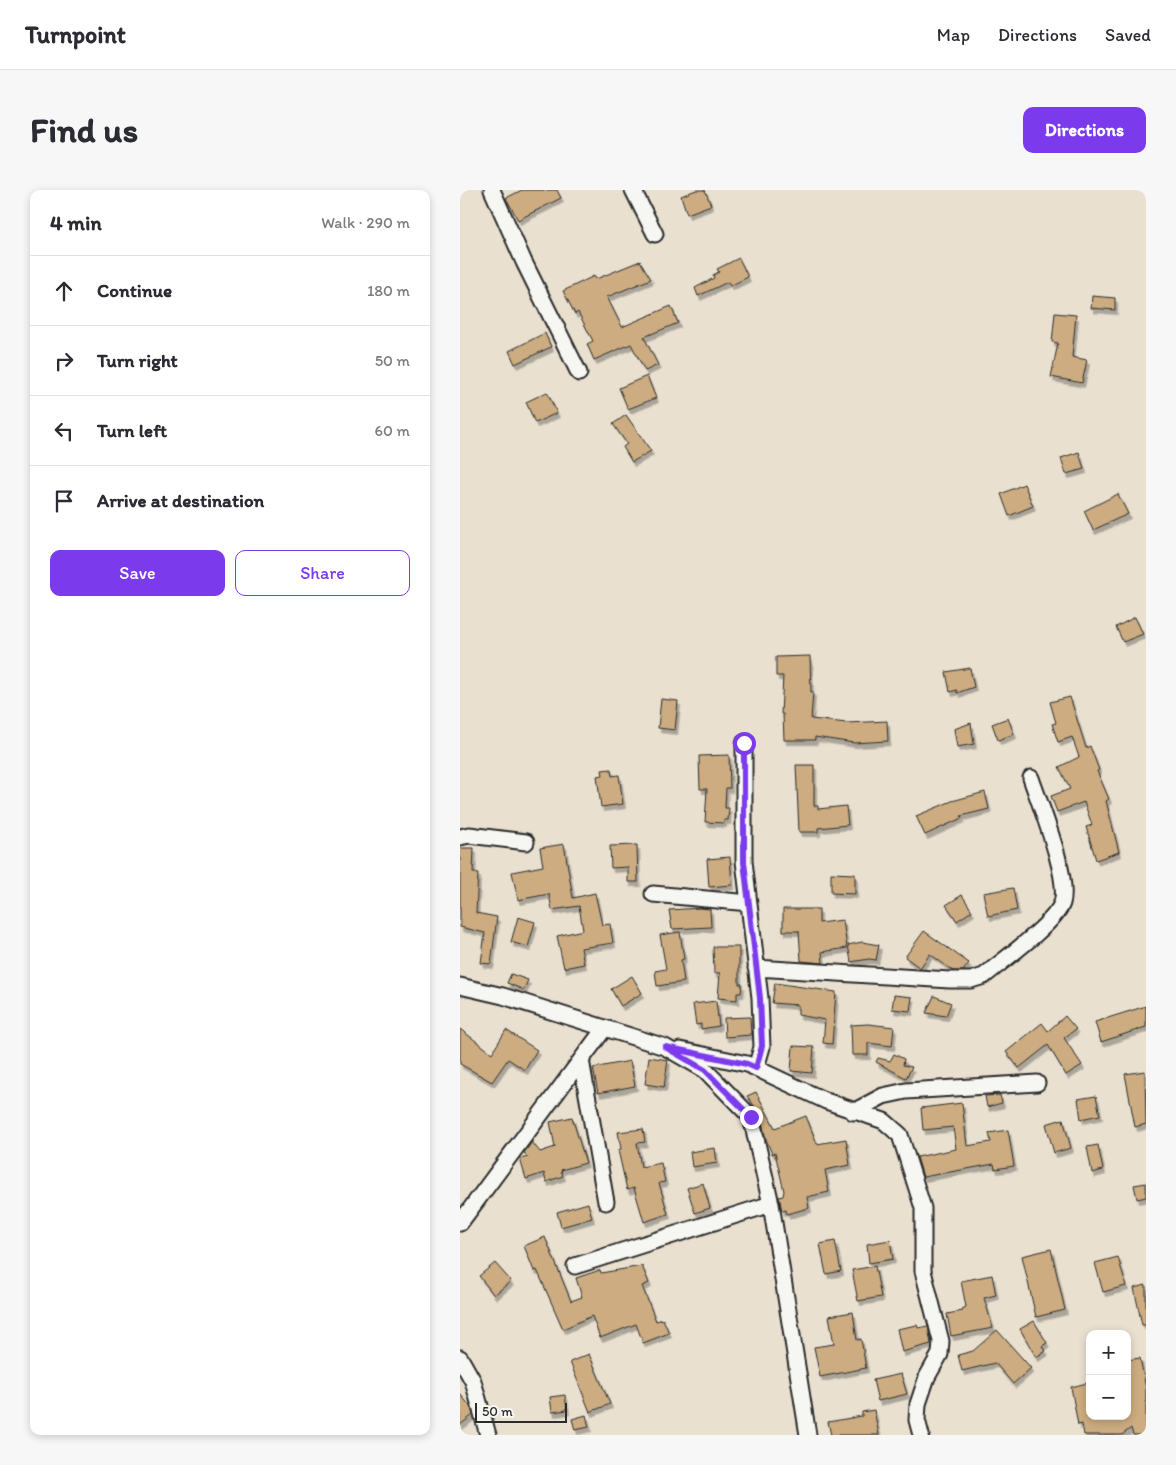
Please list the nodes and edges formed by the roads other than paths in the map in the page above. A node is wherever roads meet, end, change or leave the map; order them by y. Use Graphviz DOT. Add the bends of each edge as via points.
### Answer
graph roads {
  1 [pos="492,190"];
  2 [pos="633,190"];
  3 [pos="655,234"];
  4 [pos="579,373"];
  5 [pos="744,743"];
  6 [pos="1031,778"];
  7 [pos="460,837"];
  8 [pos="526,842"];
  9 [pos="653,894"];
  10 [pos="749,903"];
  11 [pos="756,968"];
  12 [pos="460,986"];
  13 [pos="604,1029"];
  14 [pos="665,1047"];
  15 [pos="581,1060"];
  16 [pos="756,1068"];
  17 [pos="1037,1083"];
  18 [pos="853,1112"];
  19 [pos="606,1202"];
  20 [pos="771,1204"];
  21 [pos="460,1224"];
  22 [pos="575,1266"];
  23 [pos="460,1358"];
  24 [pos="488,1435"];
  25 [pos="808,1435"];
  26 [pos="921,1435"];
  1 -- 4 [label="street"];
  2 -- 3 [label="street"];
  5 -- 10 [label="street" via="744,862"];
  6 -- 11 [label="street" via="1063,879 1061,904 1050,920 984,976 950,980"];
  7 -- 8 [label="street"];
  9 -- 10 [label="street"];
  10 -- 11 [label="street"];
  11 -- 16 [label="street" via="762,1046"];
  12 -- 13 [label="street" via="503,996"];
  13 -- 14 [label="street"];
  13 -- 15 [label="street"];
  14 -- 16 [label="street"];
  14 -- 20 [label="street" via="705,1070 751,1117"];
  15 -- 19 [label="street"];
  15 -- 21 [label="street"];
  16 -- 18 [label="street"];
  17 -- 18 [label="street" via="906,1091 883,1096"];
  18 -- 26 [label="street" via="884,1121 900,1135 923,1208 923,1271 941,1351 918,1404 917,1420"];
  20 -- 22 [label="street"];
  20 -- 25 [label="street"];
  23 -- 24 [label="street" via="473,1381"];
}
